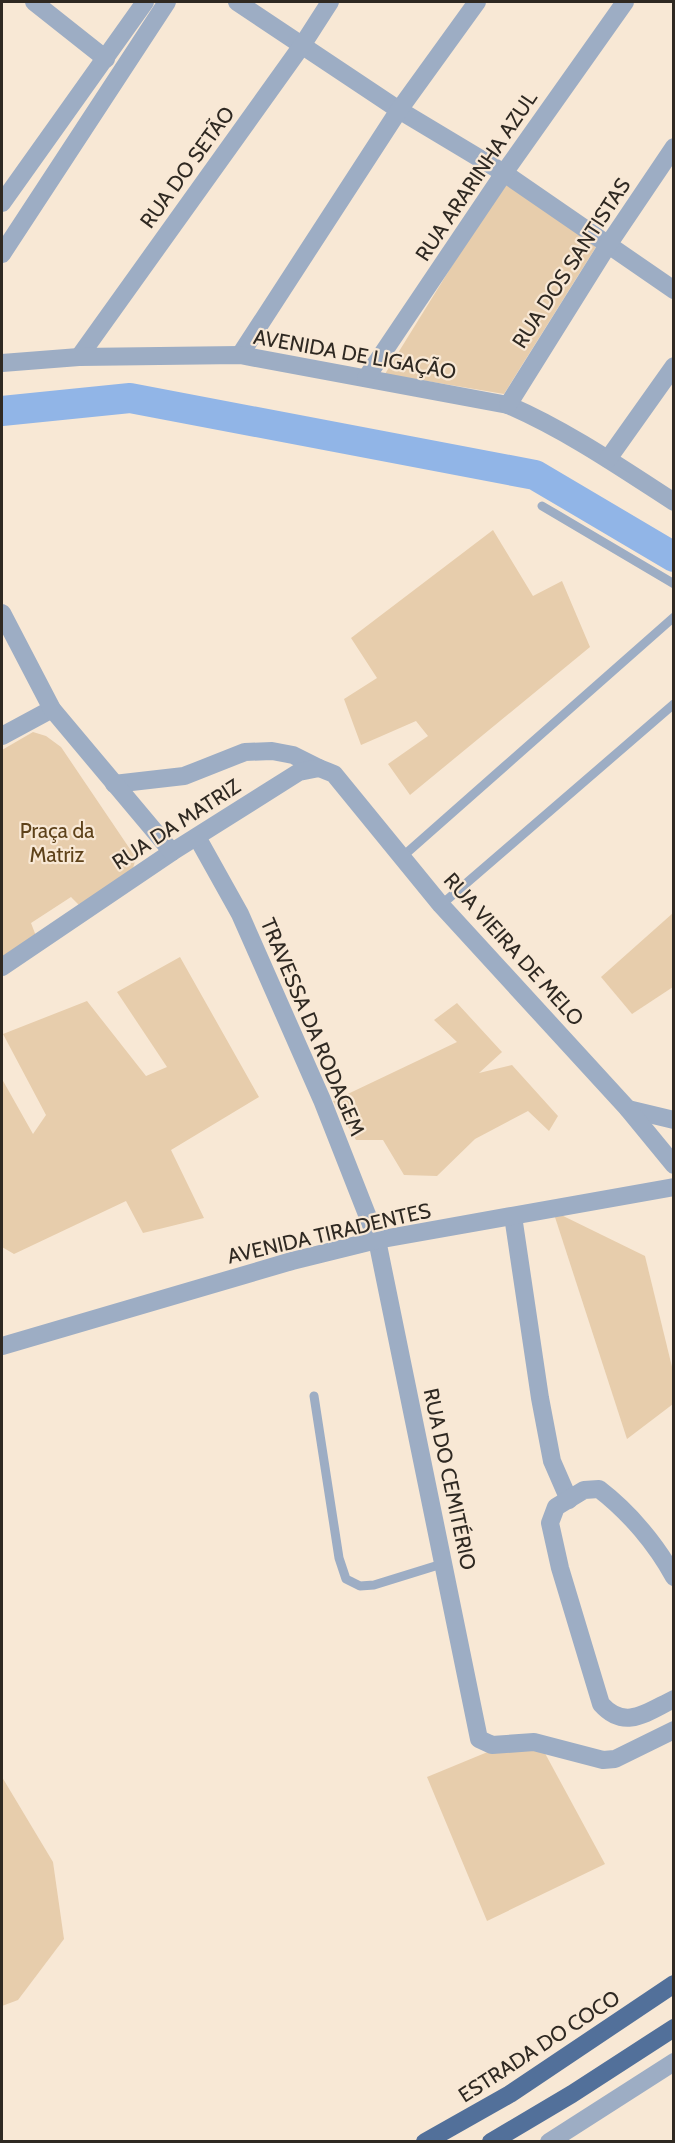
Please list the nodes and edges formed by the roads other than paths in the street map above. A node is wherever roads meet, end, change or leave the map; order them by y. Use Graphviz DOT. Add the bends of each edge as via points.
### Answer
graph roads {
  1 [pos="34,2"];
  2 [pos="145,2"];
  3 [pos="167,2"];
  4 [pos="237,2"];
  5 [pos="330,2"];
  6 [pos="477,2"];
  7 [pos="625,2"];
  8 [pos="303,44"];
  9 [pos="106,59"];
  10 [pos="399,110"];
  11 [pos="674,147"];
  12 [pos="504,173"];
  13 [pos="2,204"];
  14 [pos="608,244"];
  15 [pos="2,254"];
  16 [pos="674,290"];
  17 [pos="240,355"];
  18 [pos="79,357"];
  19 [pos="2,363"];
  20 [pos="674,366"];
  21 [pos="366,378"];
  22 [pos="507,405"];
  23 [pos="608,459"];
  24 [pos="674,502"];
  25 [pos="542,506"];
  26 [pos="674,584"];
  27 [pos="2,613"];
  28 [pos="674,617"];
  29 [pos="674,704"];
  30 [pos="52,709"];
  31 [pos="2,736"];
  32 [pos="319,768"];
  33 [pos="114,784"];
  34 [pos="197,837"];
  35 [pos="172,852"];
  36 [pos="403,855"];
  37 [pos="441,905"];
  38 [pos="2,968"];
  39 [pos="628,1108"];
  40 [pos="674,1120"];
  41 [pos="674,1165"];
  42 [pos="674,1187"];
  43 [pos="513,1216"];
  44 [pos="378,1240"];
  45 [pos="2,1346"];
  46 [pos="314,1396"];
  47 [pos="569,1500"];
  48 [pos="445,1563"];
  49 [pos="674,1577"];
  50 [pos="674,1699"];
  51 [pos="674,1730"];
  52 [pos="674,1984"];
  53 [pos="674,2028"];
  54 [pos="674,2062"];
  55 [pos="425,2142"];
  56 [pos="491,2142"];
  57 [pos="549,2142"];
  1 -- 9 [label="street"];
  2 -- 9 [label="street"];
  3 -- 15 [label="street"];
  4 -- 8 [label="street"];
  5 -- 8 [label="street, RUA DO SETÃO"];
  6 -- 10 [label="street"];
  7 -- 12 [label="street, RUA ARARINHA AZUL"];
  8 -- 10 [label="street"];
  8 -- 18 [label="street, RUA DO SETÃO"];
  9 -- 13 [label="street"];
  10 -- 12 [label="street"];
  10 -- 17 [label="street"];
  11 -- 14 [label="street, RUA DOS SANTISTAS"];
  12 -- 14 [label="street"];
  12 -- 21 [label="street, RUA ARARINHA AZUL"];
  14 -- 16 [label="street"];
  14 -- 22 [label="street, RUA DOS SANTISTAS"];
  17 -- 18 [label="street, AVENIDA DE LIGAÇÃO"];
  17 -- 21 [label="street, AVENIDA DE LIGAÇÃO"];
  18 -- 19 [label="street, AVENIDA DE LIGAÇÃO"];
  20 -- 23 [label="street"];
  21 -- 22 [label="street, AVENIDA DE LIGAÇÃO"];
  22 -- 23 [label="street, AVENIDA DE LIGAÇÃO"];
  23 -- 24 [label="street, AVENIDA DE LIGAÇÃO"];
  25 -- 26 [label="lane"];
  27 -- 30 [label="street"];
  28 -- 36 [label="lane"];
  29 -- 37 [label="lane"];
  30 -- 31 [label="street"];
  30 -- 33 [label="street"];
  32 -- 33 [label="street, RUA VIEIRA DE MELO" via="293,755 245,752 184,776"];
  32 -- 34 [label="street, RUA DA MATRIZ" via="299,772"];
  32 -- 36 [label="street, RUA VIEIRA DE MELO" via="341,780"];
  33 -- 35 [label="street"];
  34 -- 35 [label="street, RUA DA MATRIZ"];
  34 -- 44 [label="street, TRAVESSA DA RODAGEM" via="240,914 322,1100"];
  35 -- 38 [label="street, RUA DA MATRIZ"];
  36 -- 37 [label="street, RUA VIEIRA DE MELO"];
  37 -- 39 [label="street, RUA VIEIRA DE MELO"];
  39 -- 40 [label="street"];
  39 -- 41 [label="street, RUA VIEIRA DE MELO"];
  42 -- 43 [label="street, AVENIDA TIRADENTES"];
  43 -- 44 [label="street, AVENIDA TIRADENTES"];
  43 -- 47 [label="street" via="552,1461"];
  44 -- 45 [label="street, AVENIDA TIRADENTES" via="292,1261"];
  44 -- 48 [label="street, RUA DO CEMITÉRIO"];
  46 -- 48 [label="lane" via="339,1558 346,1579 360,1586 374,1585"];
  47 -- 49 [label="street" via="584,1490 599,1489 614,1500 655,1547"];
  47 -- 50 [label="street" via="556,1507 550,1523 601,1704 610,1713 637,1718"];
  48 -- 51 [label="street, RUA DO CEMITÉRIO" via="479,1739 488,1744 534,1742 603,1760 615,1759"];
  52 -- 55 [label="highway, ESTRADA DO COCO" via="510,2094"];
  53 -- 56 [label="highway"];
  54 -- 57 [label="street"];
}
